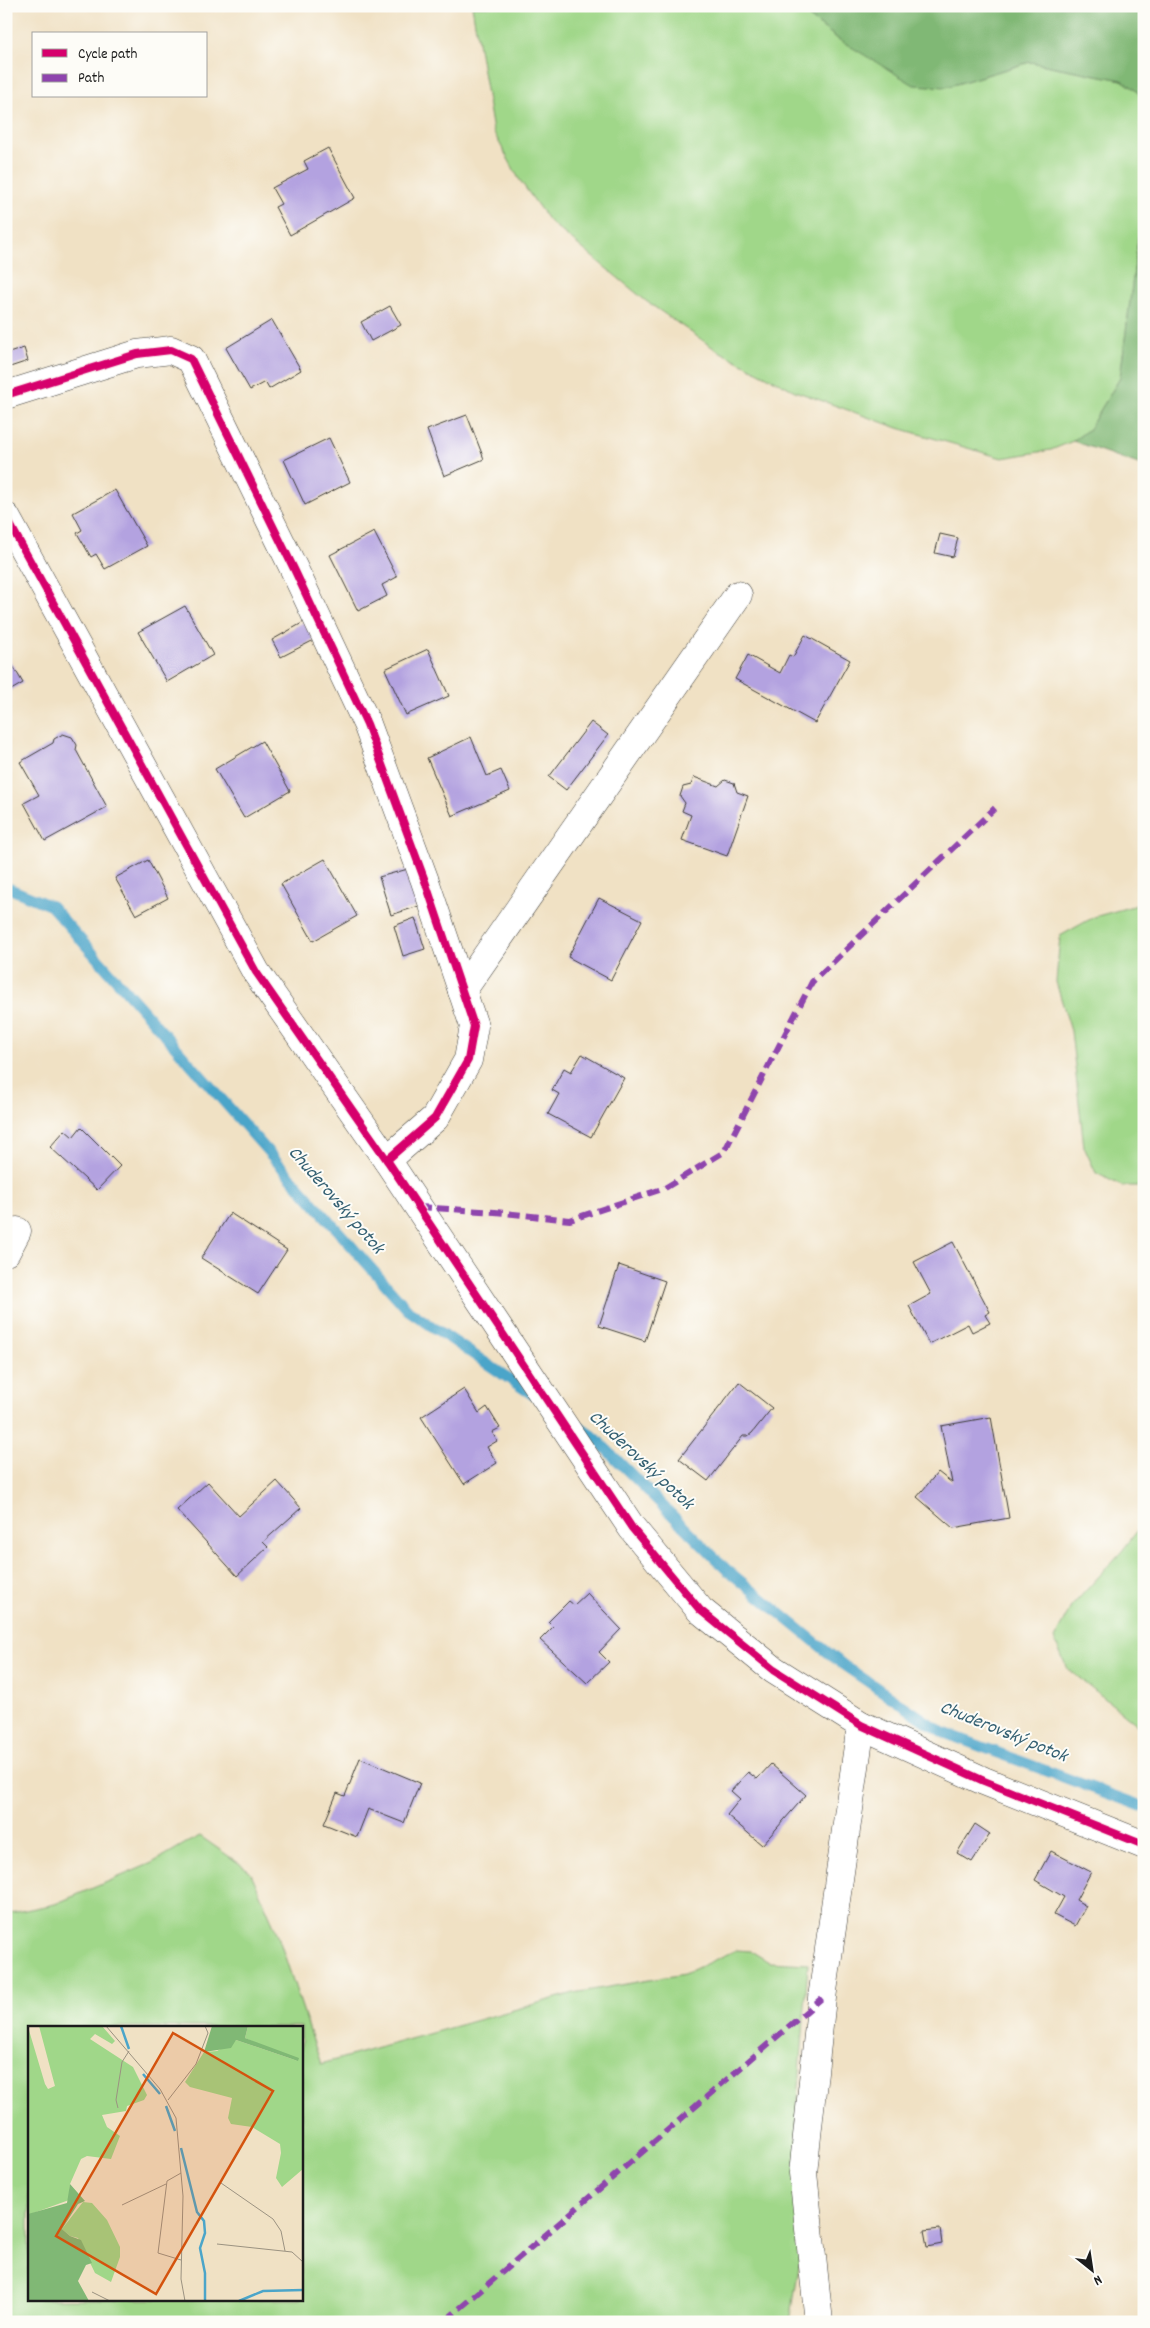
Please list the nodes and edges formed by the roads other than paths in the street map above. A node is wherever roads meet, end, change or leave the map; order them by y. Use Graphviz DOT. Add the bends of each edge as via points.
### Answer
graph roads {
  1 [pos="6,395"];
  2 [pos="6,517"];
  3 [pos="738,595"];
  4 [pos="462,990"];
  5 [pos="387,1160"];
  6 [pos="861,1725"];
  7 [pos="1144,1845"];
  8 [pos="819,2322"];
  1 -- 4 [label="street" via="137,354 171,350 191,359 367,724"];
  2 -- 5 [label="street" via="256,972"];
  3 -- 4 [label="street"];
  4 -- 5 [label="street" via="474,1026 468,1060 435,1118"];
  5 -- 6 [label="street" via="632,1528 700,1610 774,1670"];
  6 -- 7 [label="street" via="984,1781"];
  6 -- 8 [label="street" via="822,1998 803,2173"];
}
